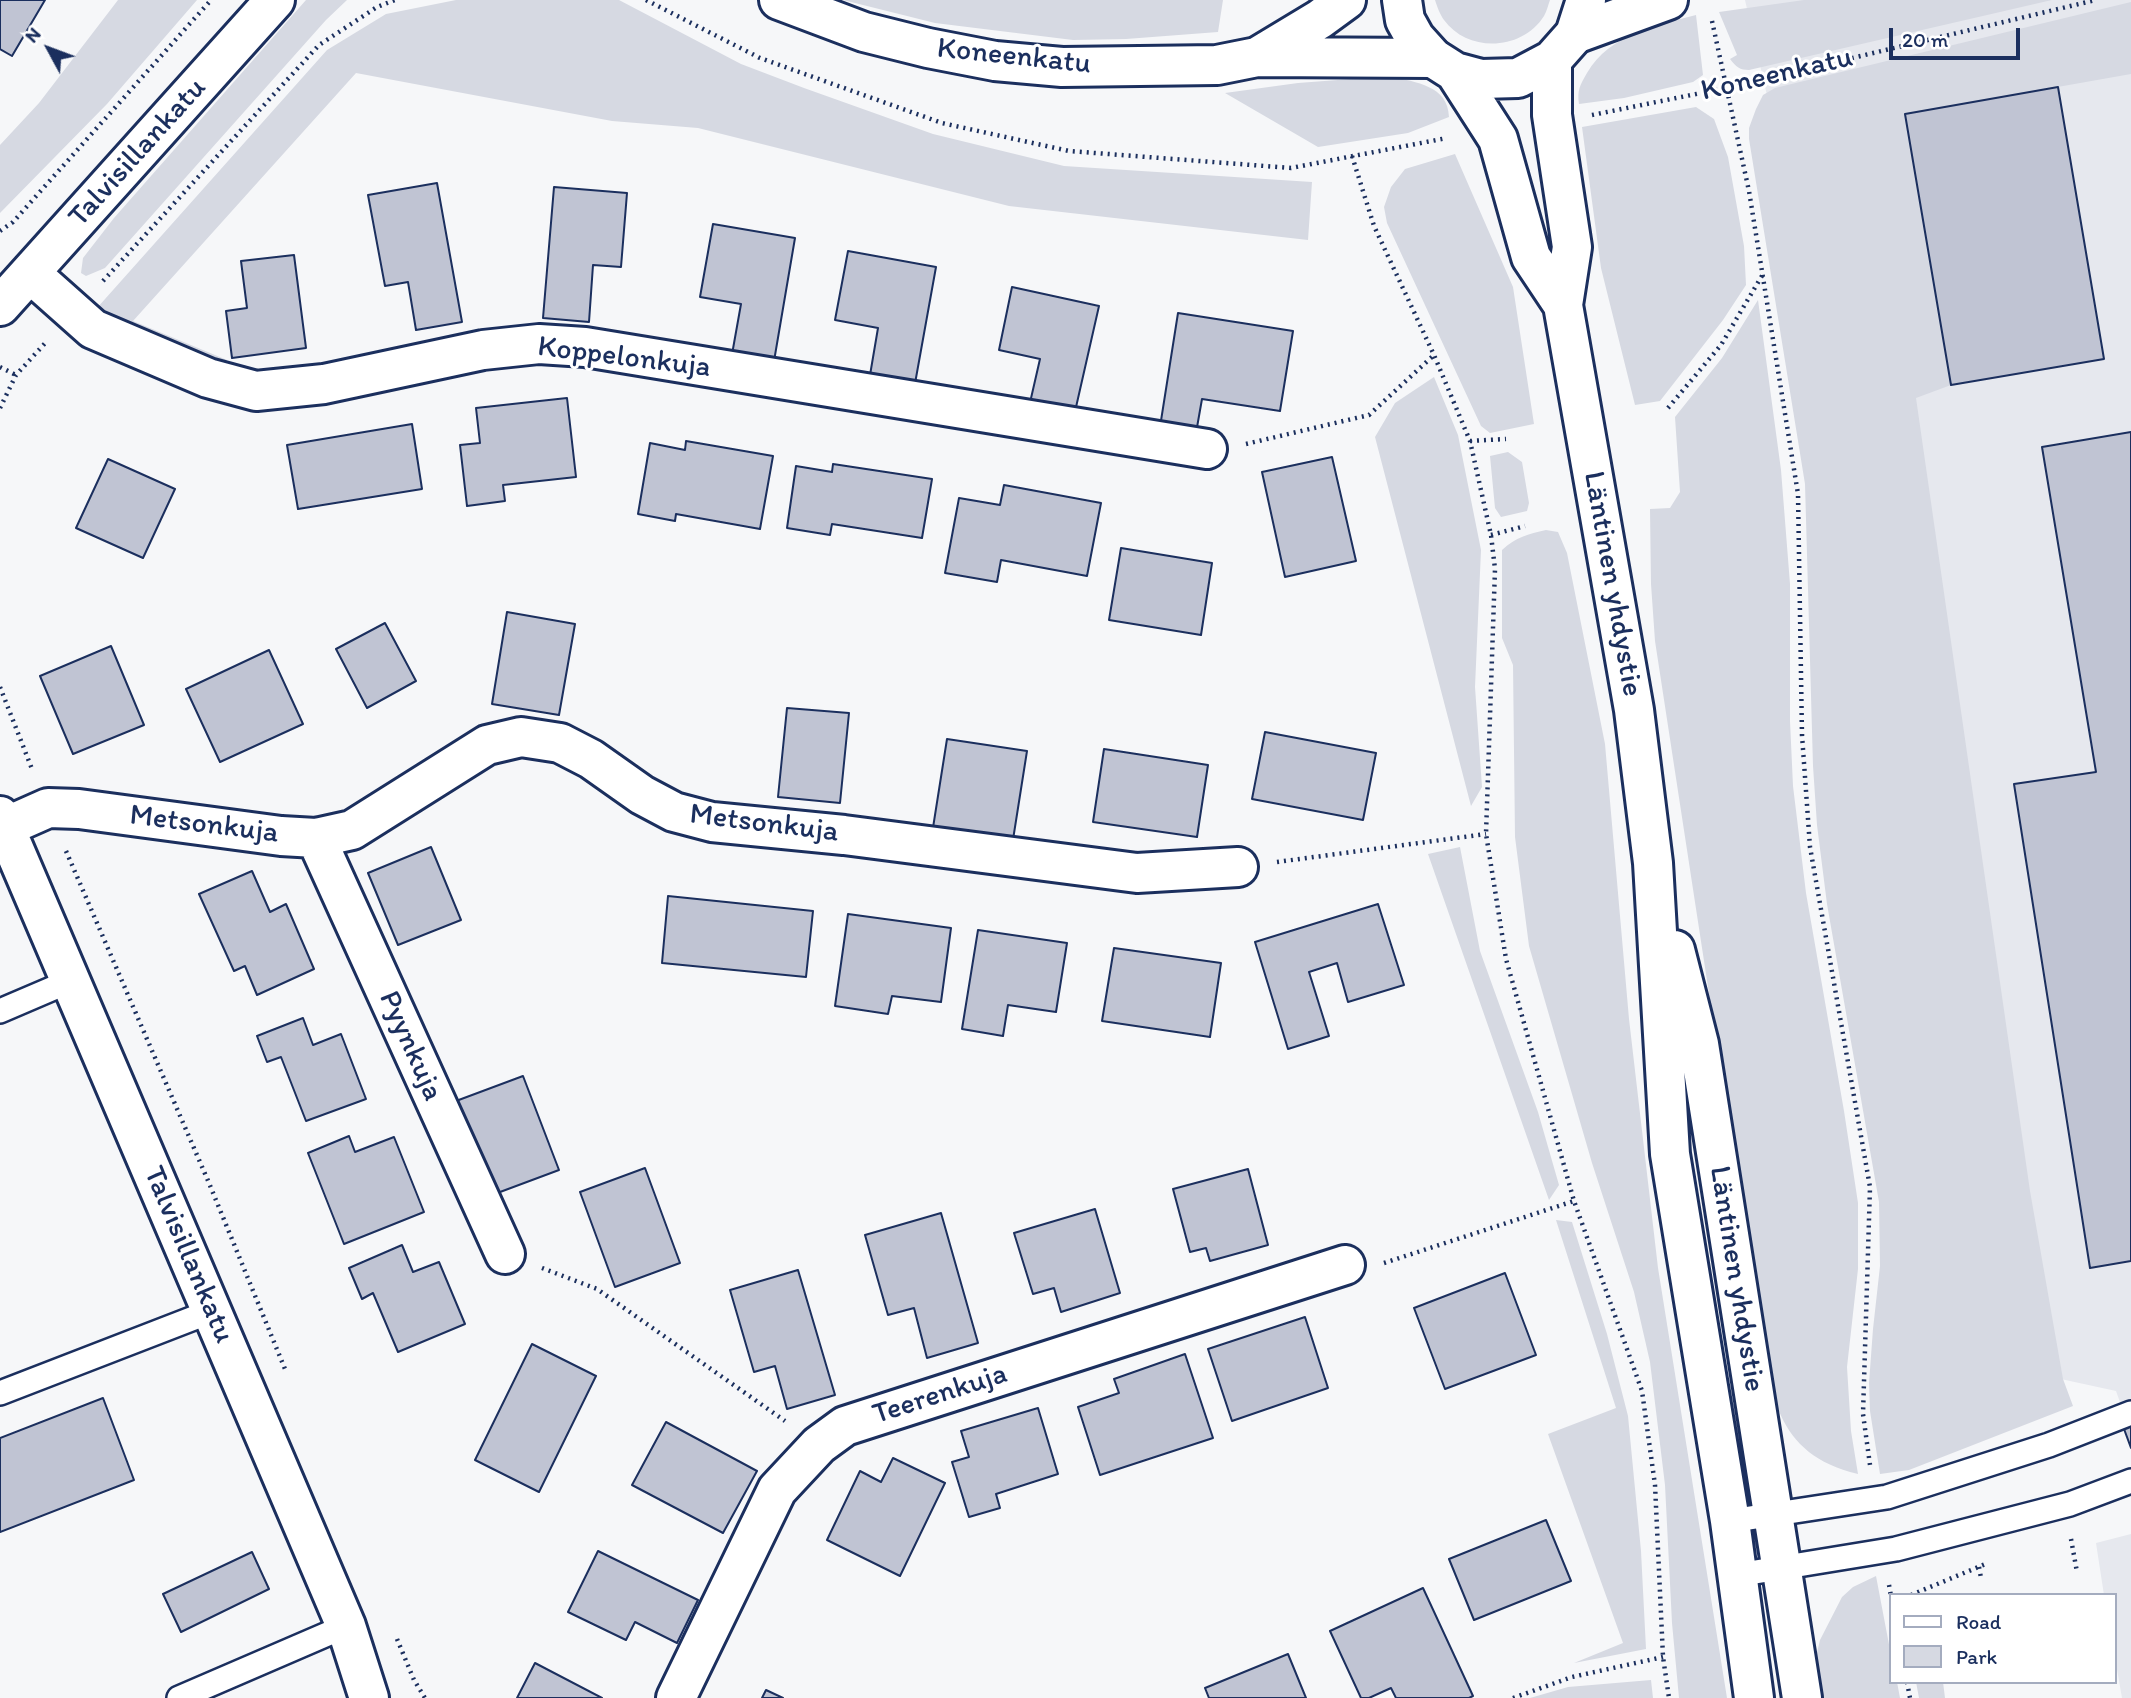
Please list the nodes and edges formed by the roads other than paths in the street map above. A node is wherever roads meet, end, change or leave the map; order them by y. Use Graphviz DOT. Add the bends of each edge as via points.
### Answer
graph roads {
  1 [pos="275,0"];
  2 [pos="779,0"];
  3 [pos="1346,0"];
  4 [pos="1402,0"];
  5 [pos="1668,0"];
  6 [pos="1571,32"];
  7 [pos="1257,57"];
  8 [pos="1444,65"];
  9 [pos="30,274"];
  10 [pos="1563,305"];
  11 [pos="0,306"];
  12 [pos="1207,449"];
  13 [pos="2,821"];
  14 [pos="316,838"];
  15 [pos="1653,863"];
  16 [pos="1238,867"];
  17 [pos="71,981"];
  18 [pos="0,1011"];
  19 [pos="505,1254"];
  20 [pos="1345,1265"];
  21 [pos="212,1311"];
  22 [pos="0,1393"];
  23 [pos="2131,1413"];
  24 [pos="2131,1481"];
  25 [pos="1773,1514"];
  26 [pos="1730,1521"];
  27 [pos="1782,1568"];
  28 [pos="1737,1575"];
  29 [pos="346,1626"];
  30 [pos="179,1698"];
  31 [pos="369,1698"];
  32 [pos="676,1698"];
  33 [pos="1754,1698"];
  34 [pos="1802,1698"];
  1 -- 9 [label="street, Talvisillankatu"];
  2 -- 7 [label="street, Koneenkatu" via="864,32 995,61 1062,67 1217,65"];
  3 -- 7 [label="street, Koneenkatu"];
  4 -- 8 [label="street, Läntinen yhdystie" via="1405,20 1415,38"];
  5 -- 6 [label="street"];
  6 -- 8 [label="street, Koneenkatu" via="1518,78 1481,79"];
  6 -- 10 [label="street, Läntinen yhdystie" via="1552,116 1572,247"];
  7 -- 8 [label="street, Koneenkatu"];
  8 -- 10 [label="street, Läntinen yhdystie" via="1498,139 1531,257"];
  9 -- 11 [label="street, Talvisillankatu"];
  9 -- 12 [label="street, Koppelonkuja" via="93,329 208,379 256,391 324,384 483,350 550,344"];
  10 -- 15 [label="street, Läntinen yhdystie" via="1634,710"];
  13 -- 14 [label="street, Metsonkuja" via="48,808 79,809"];
  13 -- 17 [label="street, Talvisillankatu"];
  14 -- 16 [label="street, Metsonkuja" via="352,830 487,745 521,737 560,743 674,812 712,822 1136,873"];
  14 -- 19 [label="street, Pyynkuja"];
  15 -- 25 [label="street, Läntinen yhdystie" via="1699,1044"];
  15 -- 26 [label="street, Läntinen yhdystie" via="1670,1154"];
  17 -- 18 [label="lane"];
  17 -- 21 [label="street, Talvisillankatu"];
  20 -- 32 [label="street, Teerenkuja" via="845,1426 777,1490"];
  21 -- 22 [label="lane"];
  21 -- 29 [label="street, Talvisillankatu"];
  23 -- 25 [label="lane" via="2049,1445 1887,1497"];
  24 -- 27 [label="lane" via="2070,1504 1883,1552"];
  25 -- 26 [label="lane"];
  25 -- 27 [label="street, Läntinen yhdystie"];
  26 -- 28 [label="street, Läntinen yhdystie"];
  27 -- 28 [label="lane"];
  27 -- 34 [label="street, Läntinen yhdystie"];
  28 -- 33 [label="street, Läntinen yhdystie"];
  29 -- 30 [label="lane"];
  29 -- 31 [label="street, Talvisillankatu"];
}
